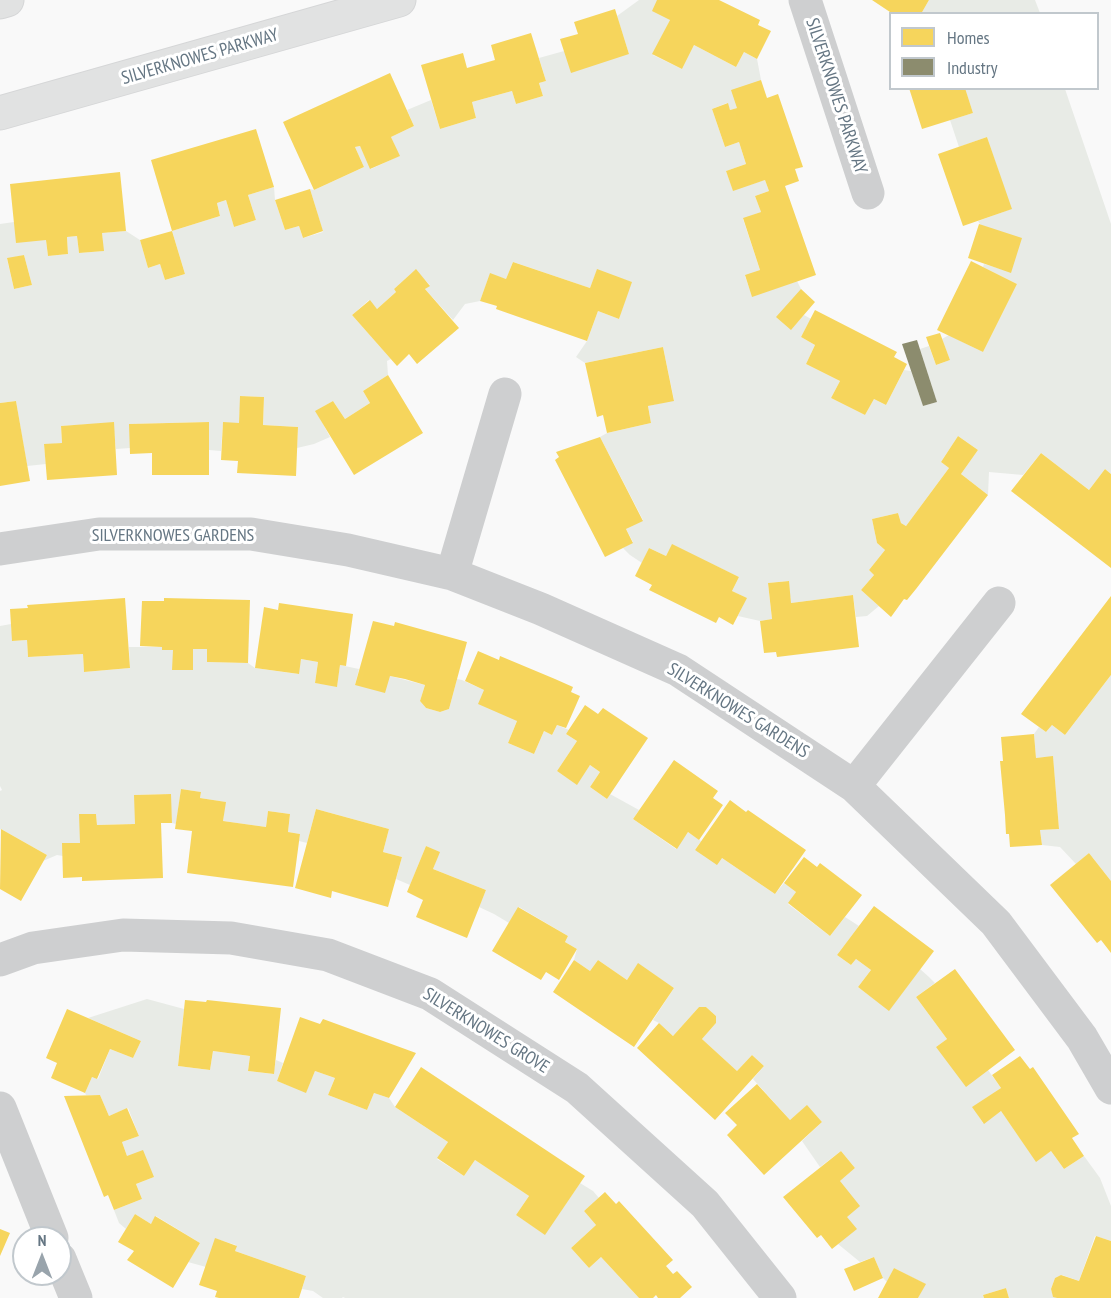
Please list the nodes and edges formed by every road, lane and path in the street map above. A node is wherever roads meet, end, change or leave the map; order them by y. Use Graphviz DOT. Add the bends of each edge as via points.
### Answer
graph roads {
  1 [pos="7,0"];
  2 [pos="399,0"];
  3 [pos="805,0"];
  4 [pos="0,2"];
  5 [pos="0,113"];
  6 [pos="868,193"];
  7 [pos="505,394"];
  8 [pos="0,549"];
  9 [pos="452,574"];
  10 [pos="999,603"];
  11 [pos="854,786"];
  12 [pos="0,960"];
  13 [pos="1111,1088"];
  14 [pos="0,1108"];
  15 [pos="47,1226"];
  16 [pos="780,1298"];
  1 -- 4 [label="street"];
  2 -- 5 [label="street, SILVERKNOWES PARKWAY"];
  3 -- 6 [label="street, SILVERKNOWES PARKWAY"];
  7 -- 9 [label="street"];
  8 -- 9 [label="street, SILVERKNOWES GARDENS" via="99,534 250,534 348,550"];
  9 -- 11 [label="street, SILVERKNOWES GARDENS" via="678,670"];
  10 -- 11 [label="street"];
  11 -- 13 [label="street, SILVERKNOWES GARDENS" via="996,923 1082,1038"];
  12 -- 16 [label="street, SILVERKNOWES GROVE" via="33,948 123,935 231,938 328,955 430,994 577,1088 705,1204"];
  14 -- 15 [label="street"];
}
